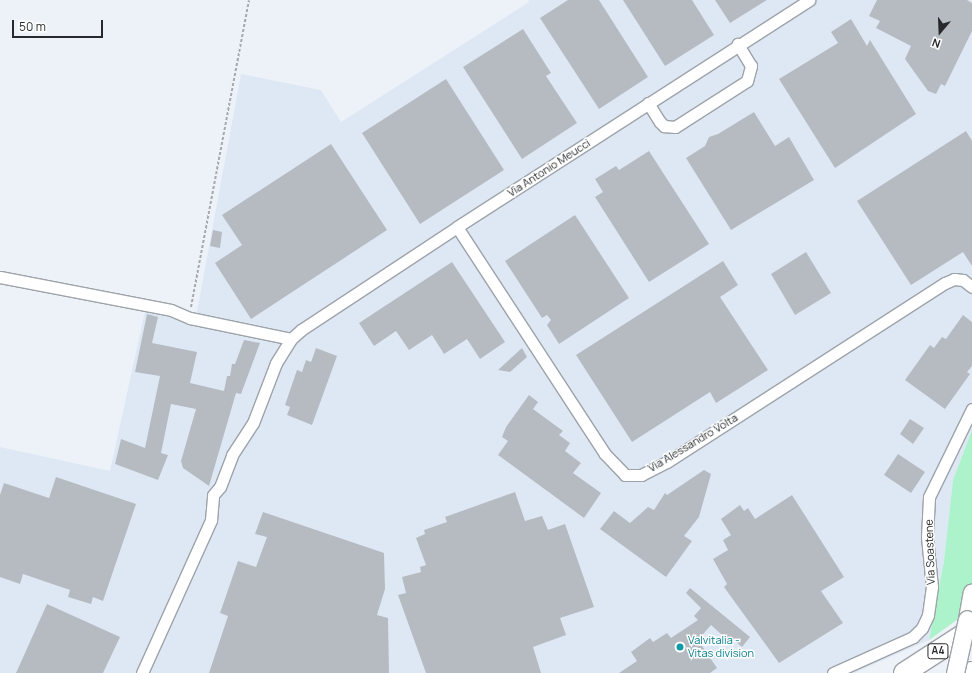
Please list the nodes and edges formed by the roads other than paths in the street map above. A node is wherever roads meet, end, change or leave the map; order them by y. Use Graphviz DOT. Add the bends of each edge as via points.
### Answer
graph roads {
  1 [pos="809,0"];
  2 [pos="738,44"];
  3 [pos="648,103"];
  4 [pos="457,227"];
  5 [pos="0,278"];
  6 [pos="972,287"];
  7 [pos="291,339"];
  8 [pos="972,409"];
  9 [pos="972,592"];
  10 [pos="969,624"];
  11 [pos="142,673"];
  12 [pos="833,673"];
  13 [pos="904,673"];
  14 [pos="955,673"];
  1 -- 2 [label="street, Via Antonio Meucci"];
  2 -- 3 [label="street, Via Antonio Meucci"];
  2 -- 3 [label="street" via="751,66 747,81 675,127 664,126"];
  3 -- 4 [label="street, Via Antonio Meucci"];
  4 -- 6 [label="street, Via Alessandro Volta" via="605,454 625,475 641,475 667,462 945,283 954,279 963,280"];
  4 -- 7 [label="street, Via Antonio Meucci"];
  5 -- 7 [label="street" via="171,310 190,318"];
  7 -- 11 [label="street, Via Antonio Meucci" via="276,363 254,423 232,455 220,486 213,495 211,520"];
  8 -- 12 [label="street, Via Soastene" via="929,497 927,537 932,587 928,615 922,628 913,636"];
  9 -- 10 [label="main road"];
  10 -- 13 [label="highway, A4"];
  10 -- 14 [label="main road, bridge"];
}
